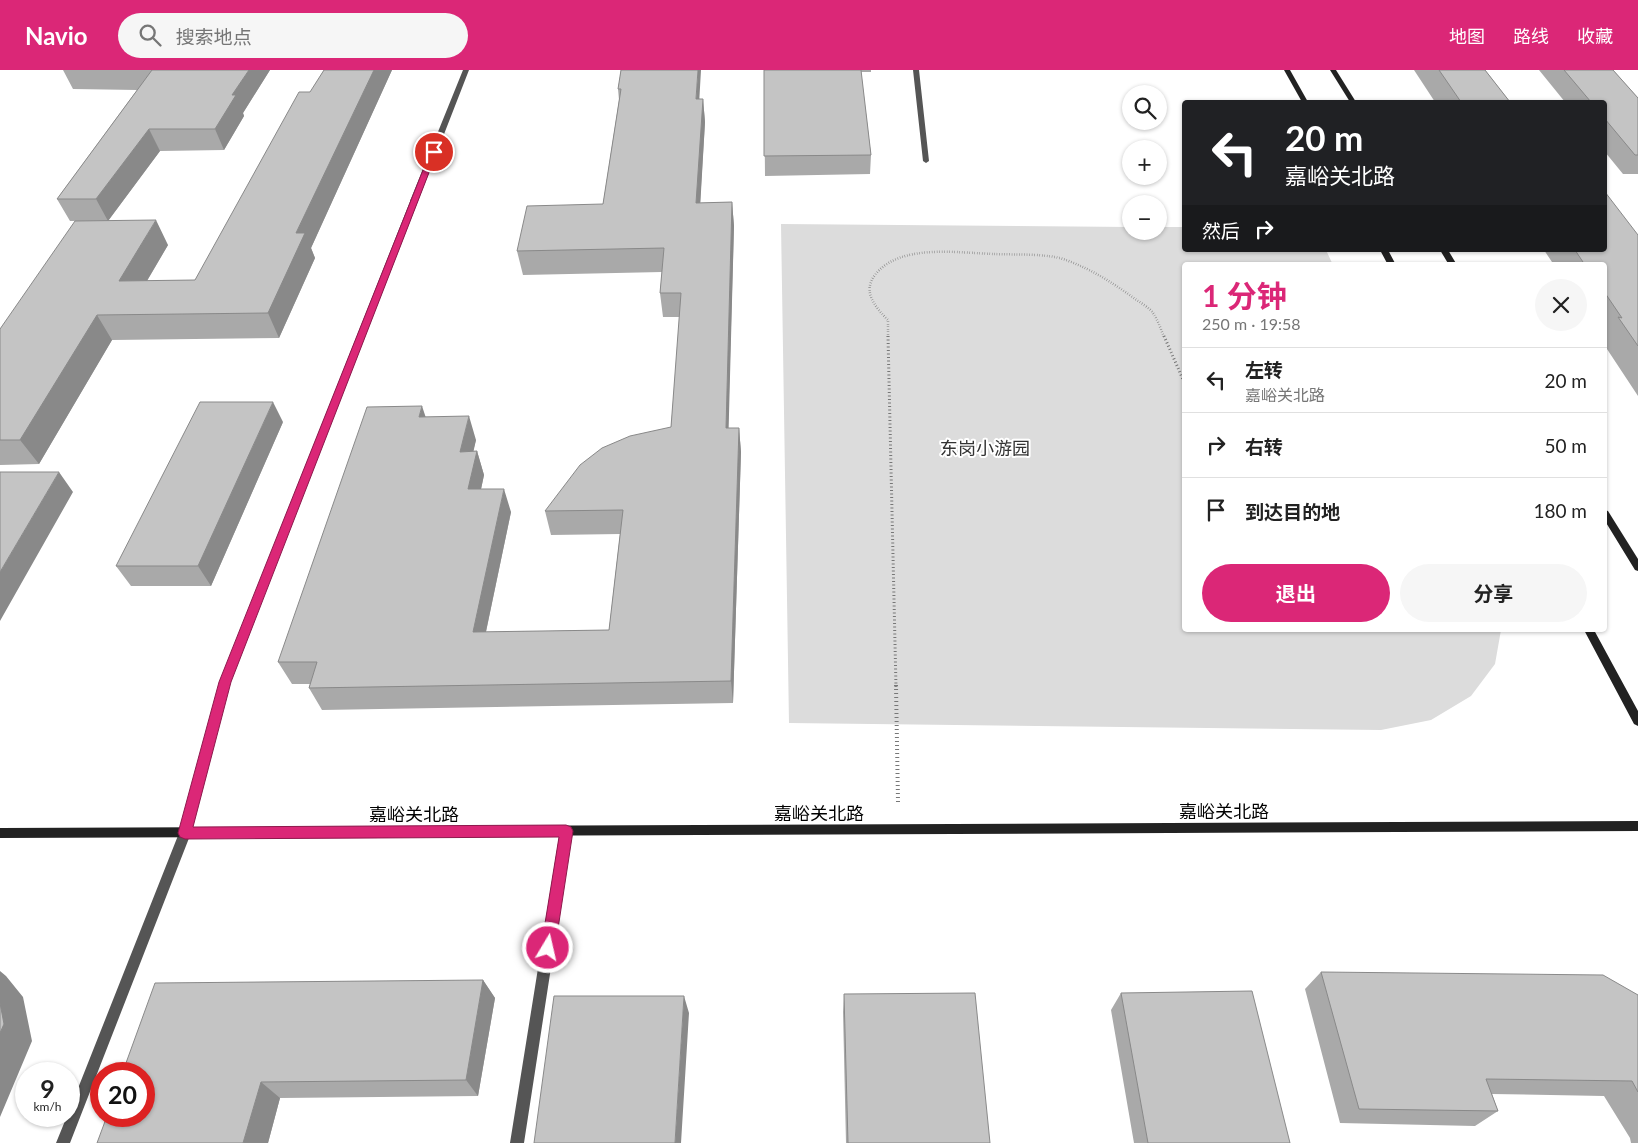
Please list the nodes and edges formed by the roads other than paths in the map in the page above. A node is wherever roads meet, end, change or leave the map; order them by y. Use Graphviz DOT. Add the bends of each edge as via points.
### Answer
graph roads {
  1 [pos="466,70"];
  2 [pos="916,70"];
  3 [pos="1287,70"];
  4 [pos="1333,70"];
  5 [pos="1304,100"];
  6 [pos="1352,100"];
  7 [pos="926,161"];
  8 [pos="1607,516"];
  9 [pos="1638,566"];
  10 [pos="1590,632"];
  11 [pos="1638,721"];
  12 [pos="1638,826"];
  13 [pos="566,831"];
  14 [pos="0,833"];
  15 [pos="185,833"];
  16 [pos="63,1143"];
  17 [pos="517,1143"];
  1 -- 15 [label="street" via="225,682"];
  2 -- 7 [label="street"];
  3 -- 5 [label="main road"];
  4 -- 6 [label="main road"];
  8 -- 9 [label="main road"];
  10 -- 11 [label="main road"];
  12 -- 13 [label="main road, 嘉峪关北路"];
  13 -- 15 [label="main road, 嘉峪关北路"];
  13 -- 17 [label="street"];
  14 -- 15 [label="main road, 嘉峪关北路"];
  15 -- 16 [label="street"];
}
